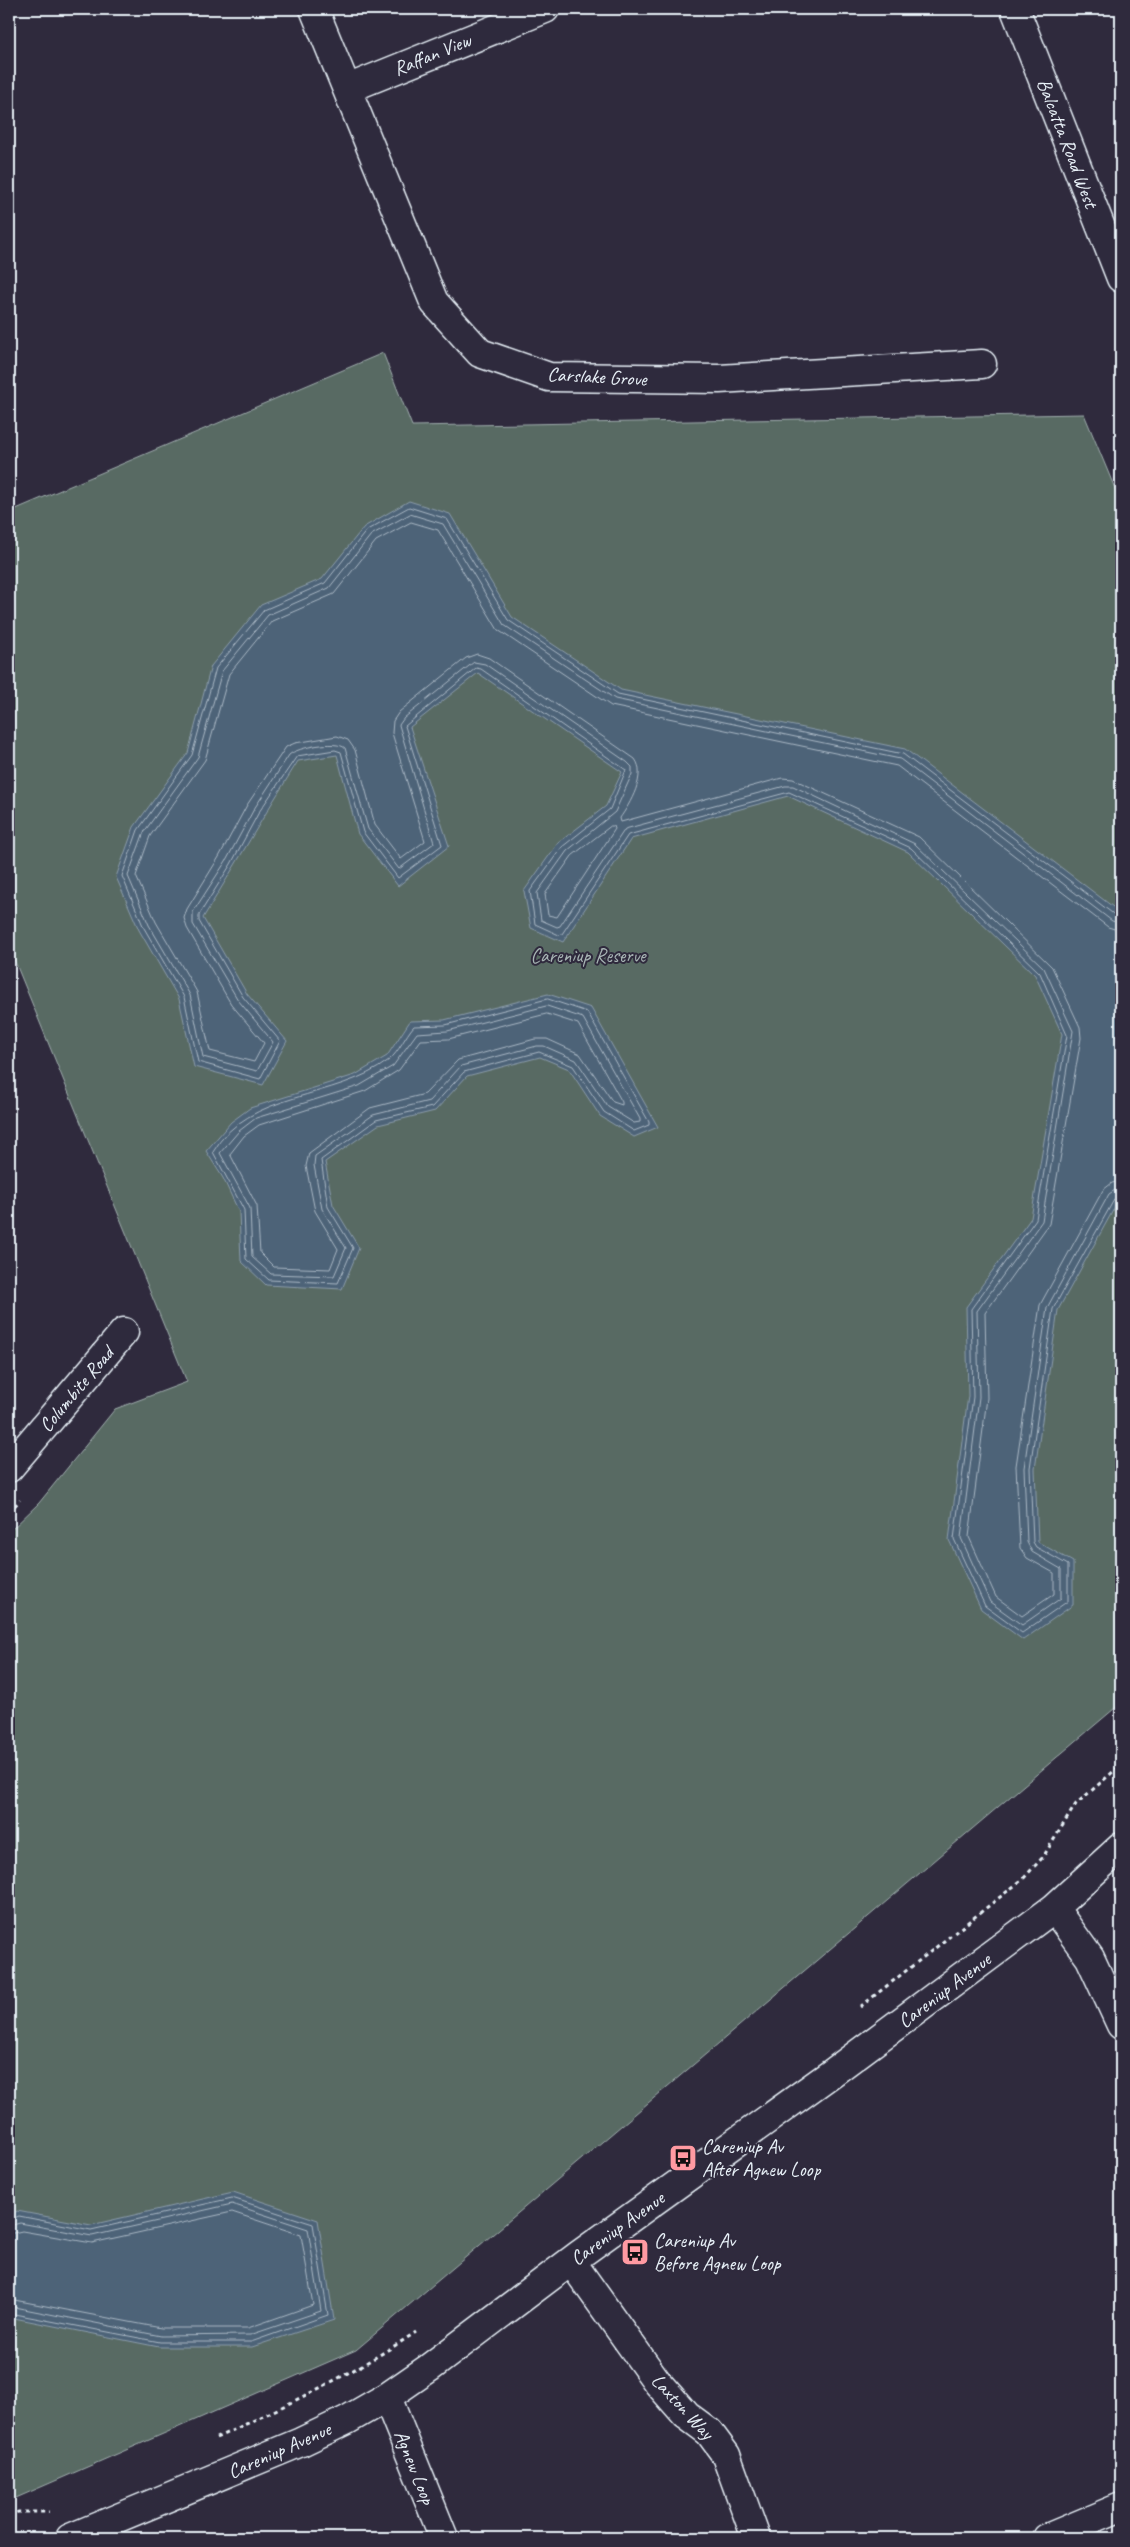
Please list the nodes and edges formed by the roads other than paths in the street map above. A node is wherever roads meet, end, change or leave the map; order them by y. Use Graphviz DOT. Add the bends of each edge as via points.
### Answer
graph roads {
  1 [pos="314,9"];
  2 [pos="545,9"];
  3 [pos="1015,9"];
  4 [pos="347,89"];
  5 [pos="1121,278"];
  6 [pos="982,364"];
  7 [pos="124,1332"];
  8 [pos="9,1468"];
  9 [pos="1121,1847"];
  10 [pos="1054,1908"];
  11 [pos="1121,2025"];
  12 [pos="571,2261"];
  13 [pos="387,2397"];
  14 [pos="1121,2507"];
  15 [pos="70,2538"];
  16 [pos="444,2538"];
  17 [pos="756,2538"];
  18 [pos="1047,2538"];
  1 -- 4 [label="street, Carslake Grove"];
  2 -- 4 [label="street, Raffan View"];
  3 -- 5 [label="street, Balcatta Road West"];
  4 -- 6 [label="street, Carslake Grove" via="434,302 480,353 549,377 719,380"];
  7 -- 8 [label="street, Columbite Road"];
  9 -- 10 [label="street, Careniup Avenue"];
  10 -- 11 [label="street" via="1090,1958"];
  10 -- 12 [label="street, Careniup Avenue"];
  12 -- 13 [label="street, Careniup Avenue"];
  12 -- 17 [label="street, Laxton Way" via="658,2383 686,2415 709,2432 726,2455"];
  13 -- 15 [label="street, Careniup Avenue" via="301,2442"];
  13 -- 16 [label="street, Agnew Loop"];
  14 -- 18 [label="street"];
}
